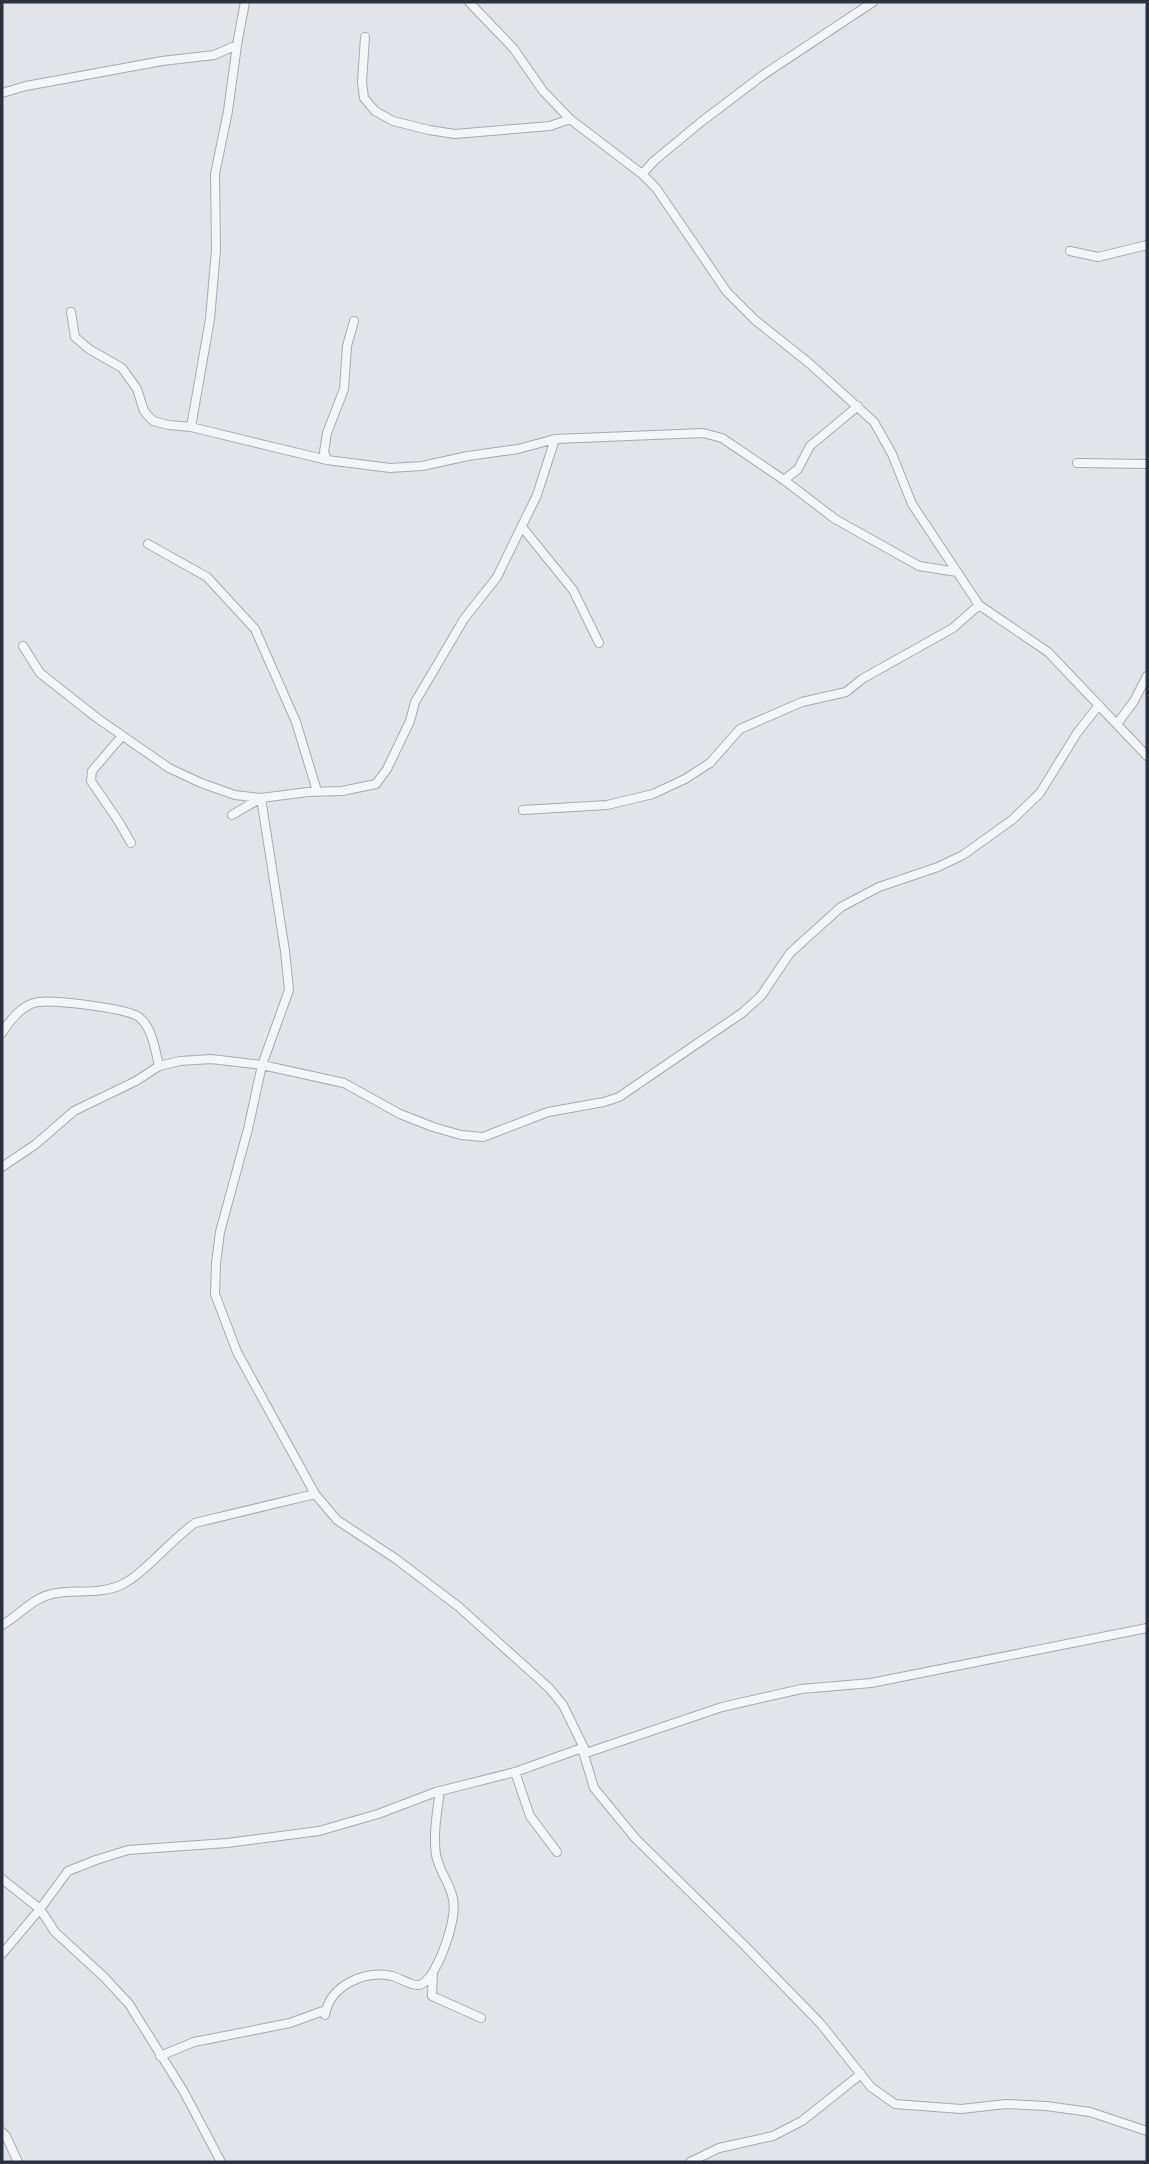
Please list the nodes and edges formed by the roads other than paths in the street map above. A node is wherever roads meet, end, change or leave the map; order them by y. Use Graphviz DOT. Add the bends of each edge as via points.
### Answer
graph roads {
  1 [pos="245,2"];
  2 [pos="469,2"];
  3 [pos="873,2"];
  4 [pos="365,37"];
  5 [pos="237,45"];
  6 [pos="2,93"];
  7 [pos="570,119"];
  8 [pos="642,174"];
  9 [pos="1147,245"];
  10 [pos="1070,251"];
  11 [pos="71,312"];
  12 [pos="354,321"];
  13 [pos="858,406"];
  14 [pos="191,427"];
  15 [pos="555,439"];
  16 [pos="327,460"];
  17 [pos="1077,463"];
  18 [pos="1147,464"];
  19 [pos="784,480"];
  20 [pos="522,527"];
  21 [pos="148,544"];
  22 [pos="957,572"];
  23 [pos="979,605"];
  24 [pos="599,643"];
  25 [pos="23,646"];
  26 [pos="1147,676"];
  27 [pos="1099,705"];
  28 [pos="1117,724"];
  29 [pos="122,736"];
  30 [pos="1147,756"];
  31 [pos="317,791"];
  32 [pos="261,798"];
  33 [pos="523,810"];
  34 [pos="232,816"];
  35 [pos="131,843"];
  36 [pos="2,1033"];
  37 [pos="262,1065"];
  38 [pos="159,1066"];
  39 [pos="2,1167"];
  40 [pos="315,1494"];
  41 [pos="2,1625"];
  42 [pos="1147,1628"];
  43 [pos="584,1750"];
  44 [pos="514,1772"];
  45 [pos="440,1791"];
  46 [pos="557,1853"];
  47 [pos="2,1880"];
  48 [pos="40,1909"];
  49 [pos="2,1954"];
  50 [pos="433,1973"];
  51 [pos="481,2018"];
  52 [pos="160,2056"];
  53 [pos="861,2074"];
  54 [pos="1147,2130"];
  55 [pos="2,2132"];
  56 [pos="18,2162"];
  57 [pos="221,2162"];
  58 [pos="690,2162"];
  1 -- 5 [label="street"];
  2 -- 7 [label="street"];
  3 -- 8 [label="street" via="763,75"];
  4 -- 7 [label="street" via="364,98 393,121 455,134 550,126"];
  5 -- 6 [label="street" via="214,55"];
  5 -- 14 [label="street" via="215,174 216,250 210,319"];
  7 -- 8 [label="street"];
  8 -- 13 [label="street" via="727,292"];
  9 -- 10 [label="street" via="1098,257"];
  11 -- 14 [label="street" via="75,337 122,368 153,421"];
  12 -- 16 [label="street" via="344,389 327,433"];
  13 -- 19 [label="street" via="810,446 798,469"];
  13 -- 22 [label="street" via="874,422 912,504"];
  14 -- 16 [label="street"];
  15 -- 16 [label="street" via="422,466 390,468"];
  15 -- 19 [label="street" via="703,433 722,438"];
  15 -- 20 [label="street"];
  17 -- 18 [label="street"];
  19 -- 22 [label="street" via="835,519 919,566"];
  20 -- 24 [label="street" via="573,590"];
  20 -- 31 [label="street" via="498,577 464,619 415,702 382,778 358,789"];
  21 -- 31 [label="street" via="207,576 255,629 296,722"];
  22 -- 23 [label="street"];
  23 -- 27 [label="street" via="1048,652"];
  23 -- 33 [label="street" via="953,628 846,692 802,702 740,729 710,763 653,794 607,805"];
  25 -- 29 [label="street" via="40,673"];
  26 -- 28 [label="street"];
  27 -- 28 [label="street"];
  27 -- 37 [label="street" via="1040,793 1012,820 963,855 841,907 790,953 761,996 742,1013 619,1097 548,1112 483,1137 433,1127 344,1083"];
  28 -- 30 [label="street"];
  29 -- 32 [label="street" via="201,783"];
  29 -- 35 [label="street" via="92,771 90,781"];
  31 -- 32 [label="street"];
  32 -- 34 [label="street"];
  32 -- 37 [label="street" via="289,990"];
  36 -- 38 [label="street" via="8,1023 38,1002 126,1010 145,1023"];
  37 -- 38 [label="street" via="211,1059"];
  37 -- 40 [label="street" via="220,1232 215,1294 237,1352"];
  38 -- 39 [label="street" via="74,1111"];
  40 -- 41 [label="street" via="195,1523 121,1585 52,1594"];
  40 -- 43 [label="street" via="337,1520 459,1606 549,1688 563,1705"];
  42 -- 43 [label="street" via="871,1683 801,1689 722,1707"];
  43 -- 44 [label="street"];
  43 -- 53 [label="street" via="594,1788 612,1812 820,2024"];
  44 -- 45 [label="street"];
  44 -- 46 [label="street" via="530,1816"];
  45 -- 48 [label="street" via="319,1831 117,1853 68,1871"];
  45 -- 50 [label="street" via="436,1856 455,1909"];
  47 -- 48 [label="street"];
  48 -- 49 [label="street"];
  48 -- 52 [label="street" via="55,1932 129,2004"];
  50 -- 51 [label="street" via="432,1996"];
  50 -- 52 [label="street" via="416,1986 390,1975 364,1976 332,1996 325,2015 323,2011 290,2024 194,2042"];
  52 -- 57 [label="street"];
  53 -- 54 [label="street" via="895,2104 961,2109 1046,2106 1090,2112"];
  53 -- 58 [label="street" via="802,2121 773,2136 719,2148"];
  55 -- 56 [label="street"];
}
